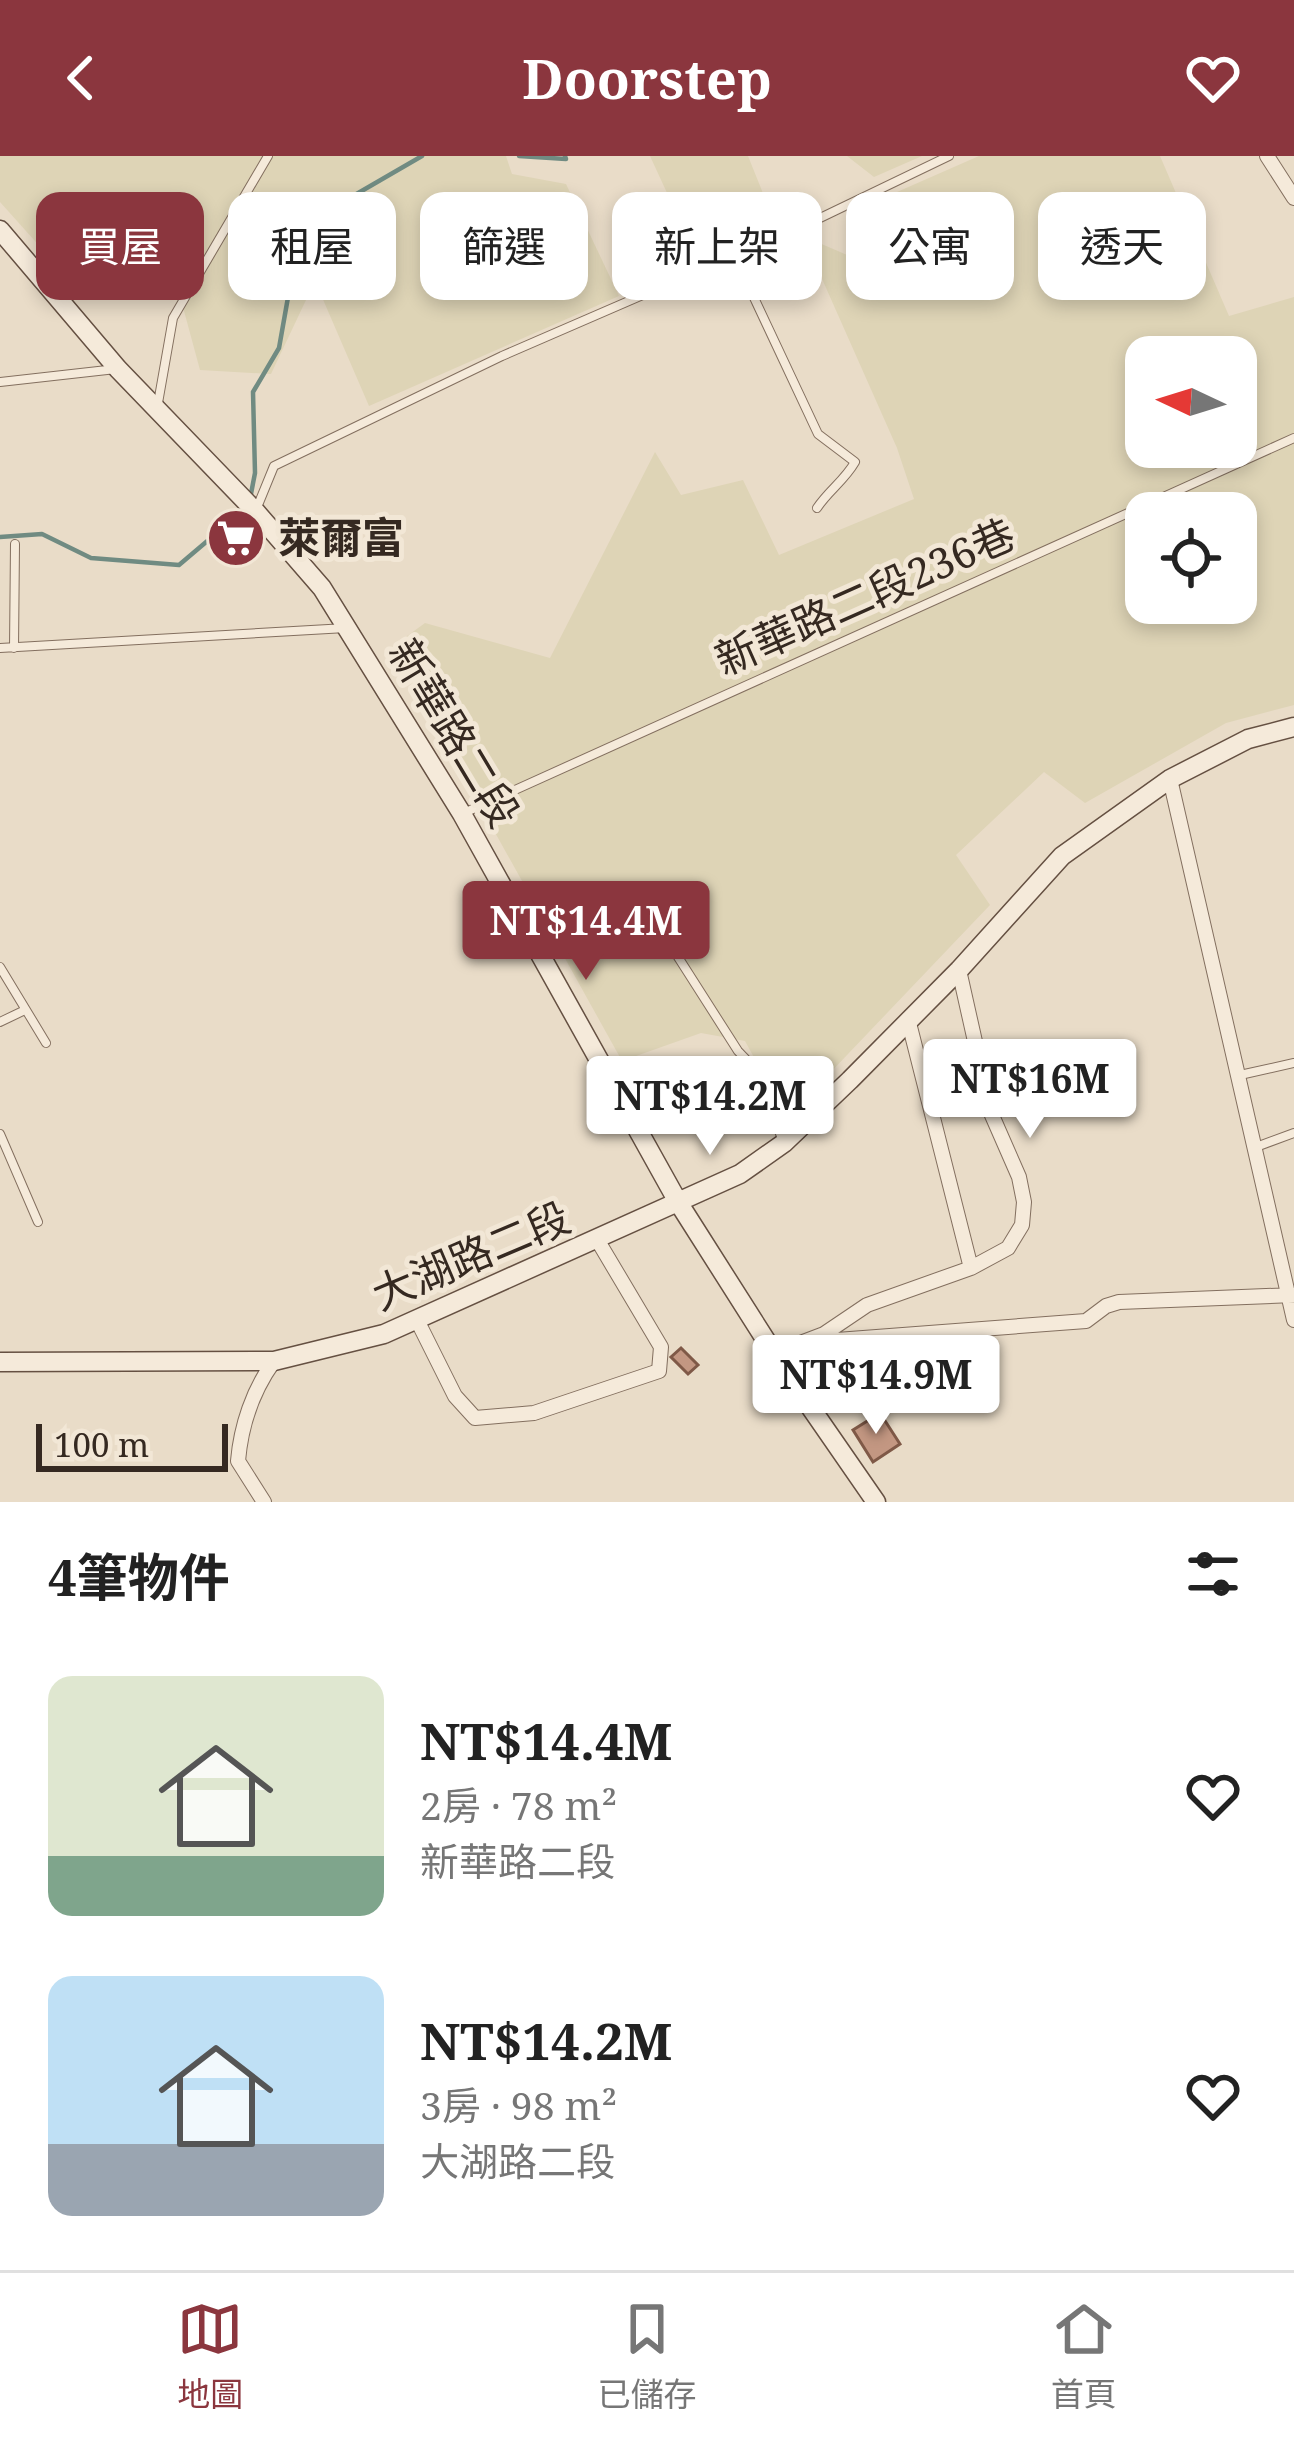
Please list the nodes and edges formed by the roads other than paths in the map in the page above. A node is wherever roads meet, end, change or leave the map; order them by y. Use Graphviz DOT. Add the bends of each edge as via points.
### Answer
graph roads {
  1 [pos="268,156"];
  2 [pos="949,156"];
  3 [pos="1267,156"];
  4 [pos="1294,198"];
  5 [pos="822,214"];
  6 [pos="0,231"];
  7 [pos="631,300"];
  8 [pos="755,300"];
  9 [pos="118,369"];
  10 [pos="0,382"];
  11 [pos="157,411"];
  12 [pos="1294,438"];
  13 [pos="247,504"];
  14 [pos="817,508"];
  15 [pos="15,544"];
  16 [pos="349,628"];
  17 [pos="0,648"];
  18 [pos="14,648"];
  19 [pos="1294,727"];
  20 [pos="1170,779"];
  21 [pos="462,814"];
  22 [pos="664,935"];
  23 [pos="0,967"];
  24 [pos="959,970"];
  25 [pos="26,1010"];
  26 [pos="908,1019"];
  27 [pos="0,1022"];
  28 [pos="46,1043"];
  29 [pos="1294,1063"];
  30 [pos="1238,1076"];
  31 [pos="1294,1133"];
  32 [pos="0,1134"];
  33 [pos="784,1143"];
  34 [pos="1255,1147"];
  35 [pos="678,1202"];
  36 [pos="38,1222"];
  37 [pos="598,1241"];
  38 [pos="970,1268"];
  39 [pos="1291,1295"];
  40 [pos="417,1320"];
  41 [pos="1294,1320"];
  42 [pos="824,1334"];
  43 [pos="774,1353"];
  44 [pos="274,1361"];
  45 [pos="0,1362"];
  46 [pos="264,1502"];
  47 [pos="876,1502"];
  1 -- 11 [label="lane" via="173,318"];
  2 -- 5 [label="lane"];
  3 -- 4 [label="street"];
  6 -- 9 [label="street, 新華路二段"];
  7 -- 13 [label="lane" via="274,466"];
  8 -- 14 [label="lane" via="818,434 855,462"];
  9 -- 10 [label="lane"];
  9 -- 11 [label="street, 新華路二段"];
  11 -- 13 [label="street, 新華路二段"];
  12 -- 21 [label="lane, 新華路二段236巷"];
  13 -- 16 [label="street, 新華路二段"];
  15 -- 18 [label="lane"];
  16 -- 18 [label="lane"];
  16 -- 21 [label="street, 新華路二段"];
  17 -- 18 [label="lane"];
  19 -- 20 [label="street, 大湖路二段" via="1248,739"];
  20 -- 24 [label="street, 大湖路二段" via="1062,856"];
  20 -- 30 [label="street"];
  21 -- 35 [label="street, 新華路二段"];
  22 -- 33 [label="lane" via="738,1052 764,1078"];
  23 -- 25 [label="lane"];
  24 -- 26 [label="street, 大湖路二段"];
  24 -- 38 [label="street" via="991,1113 1024,1202 1008,1248"];
  25 -- 27 [label="lane"];
  25 -- 28 [label="lane"];
  26 -- 33 [label="street, 大湖路二段"];
  26 -- 38 [label="street"];
  29 -- 30 [label="lane"];
  30 -- 34 [label="street"];
  31 -- 34 [label="lane"];
  32 -- 36 [label="lane"];
  33 -- 35 [label="street, 大湖路二段"];
  34 -- 39 [label="street"];
  35 -- 37 [label="street, 大湖路二段"];
  35 -- 43 [label="street, 新華路二段"];
  37 -- 40 [label="street, 大湖路二段"];
  37 -- 40 [label="street" via="661,1347 659,1371 533,1412 475,1418 454,1396"];
  38 -- 42 [label="street" via="867,1304"];
  39 -- 41 [label="street"];
  39 -- 42 [label="street" via="1120,1302 1086,1321 837,1340"];
  40 -- 44 [label="street, 大湖路二段"];
  42 -- 43 [label="street"];
  43 -- 47 [label="street, 新華路二段"];
  44 -- 45 [label="street, 大湖路二段"];
  44 -- 46 [label="street" via="245,1421 238,1461"];
}
